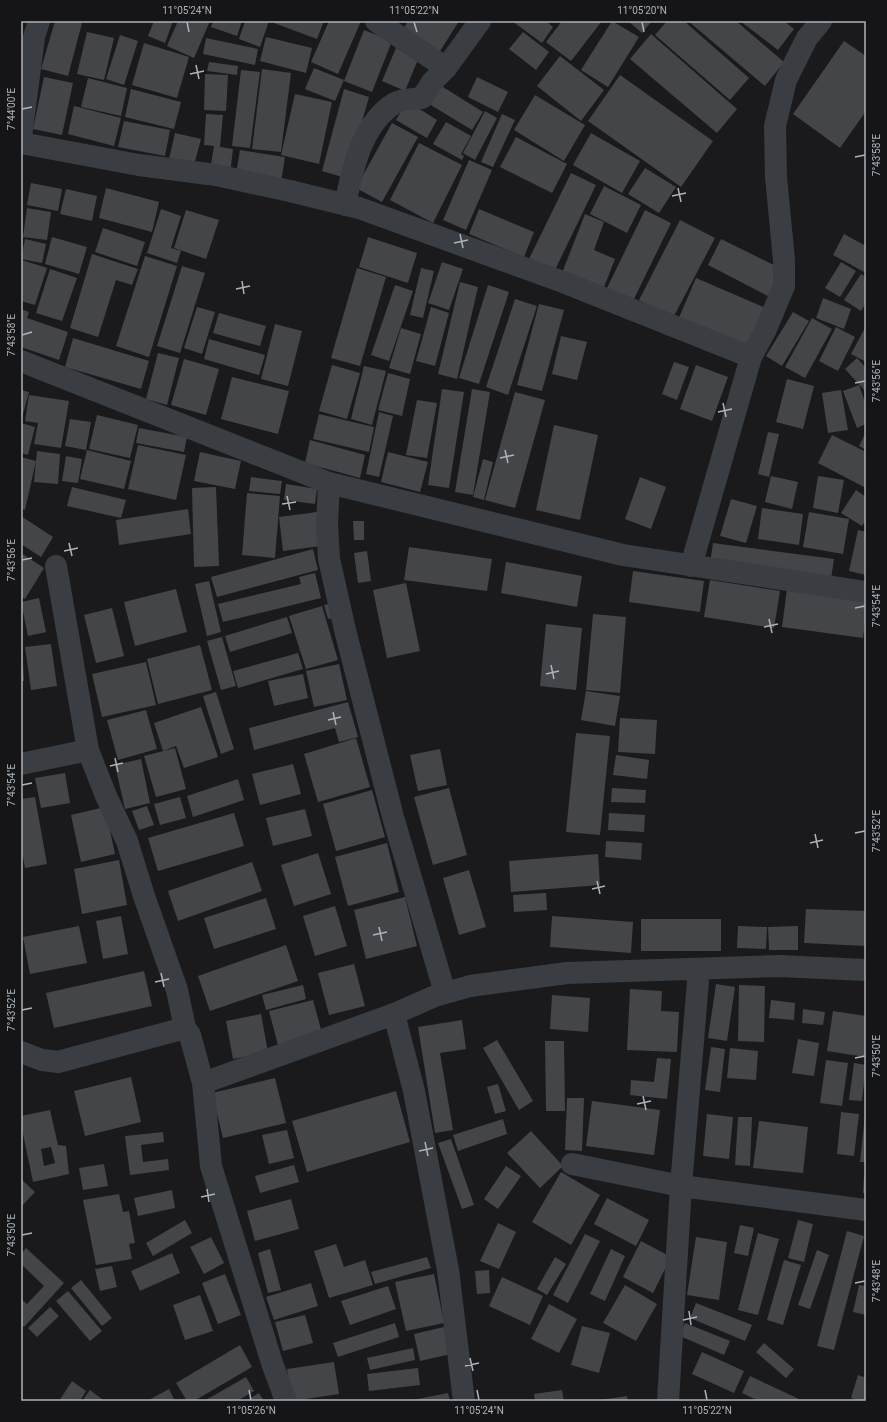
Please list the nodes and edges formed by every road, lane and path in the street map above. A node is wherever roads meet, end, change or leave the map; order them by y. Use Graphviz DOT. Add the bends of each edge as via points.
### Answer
graph roads {
  1 [pos="39,21"];
  2 [pos="376,21"];
  3 [pos="480,21"];
  4 [pos="821,21"];
  5 [pos="446,68"];
  6 [pos="21,137"];
  7 [pos="21,143"];
  8 [pos="345,205"];
  9 [pos="751,357"];
  10 [pos="21,361"];
  11 [pos="329,483"];
  12 [pos="56,566"];
  13 [pos="691,566"];
  14 [pos="866,592"];
  15 [pos="88,750"];
  16 [pos="21,764"];
  17 [pos="699,969"];
  18 [pos="866,970"];
  19 [pos="445,993"];
  20 [pos="394,1014"];
  21 [pos="185,1028"];
  22 [pos="21,1052"];
  23 [pos="203,1083"];
  24 [pos="572,1164"];
  25 [pos="681,1186"];
  26 [pos="866,1210"];
  27 [pos="286,1401"];
  28 [pos="464,1401"];
  29 [pos="668,1401"];
  1 -- 6 [label="street" via="34,37"];
  2 -- 5 [label="street"];
  3 -- 5 [label="street"];
  4 -- 9 [label="street" via="808,38 786,80 775,126 784,286"];
  5 -- 8 [label="street" via="432,82 422,98 396,102 375,120 361,146 351,173"];
  7 -- 8 [label="street" via="139,165 216,175"];
  8 -- 9 [label="street" via="563,282"];
  9 -- 13 [label="street"];
  10 -- 11 [label="street"];
  11 -- 13 [label="street" via="623,555"];
  11 -- 19 [label="street" via="326,524 329,558 344,630 392,817"];
  12 -- 15 [label="street"];
  13 -- 14 [label="street"];
  15 -- 16 [label="street"];
  15 -- 21 [label="street" via="127,841 177,990"];
  17 -- 18 [label="street" via="779,966"];
  17 -- 19 [label="street" via="567,973 470,986"];
  17 -- 25 [label="street"];
  19 -- 20 [label="street"];
  20 -- 23 [label="street"];
  20 -- 28 [label="street" via="414,1091 448,1270"];
  21 -- 22 [label="street" via="58,1062 42,1060"];
  21 -- 23 [label="street" via="190,1036"];
  23 -- 27 [label="street" via="211,1166"];
  24 -- 25 [label="street"];
  25 -- 26 [label="street"];
  25 -- 29 [label="street"];
}
